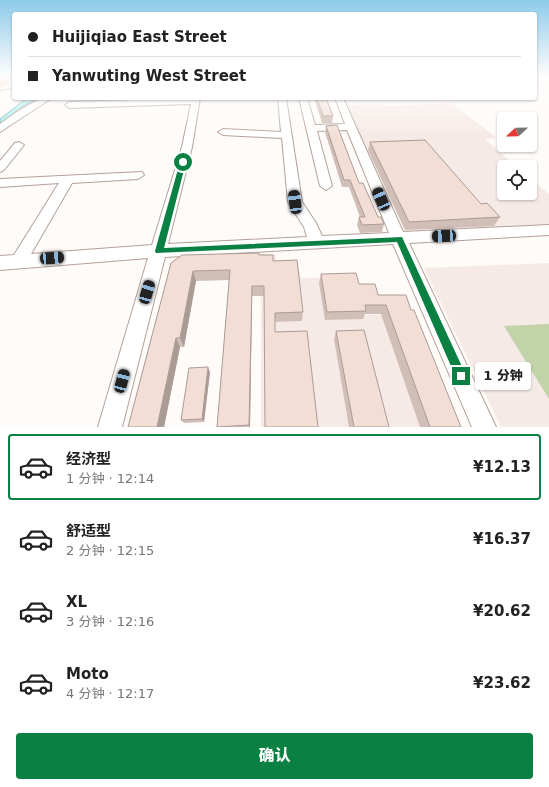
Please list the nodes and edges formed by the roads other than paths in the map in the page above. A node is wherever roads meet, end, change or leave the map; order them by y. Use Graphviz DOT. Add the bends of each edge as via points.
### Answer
graph roads {
  1 [pos="44,100"];
  2 [pos="196,100"];
  3 [pos="282,100"];
  4 [pos="304,100"];
  5 [pos="340,100"];
  6 [pos="69,105"];
  7 [pos="311,128"];
  8 [pos="351,128"];
  9 [pos="0,129"];
  10 [pos="223,132"];
  11 [pos="286,135"];
  12 [pos="19,145"];
  13 [pos="0,168"];
  14 [pos="138,175"];
  15 [pos="68,179"];
  16 [pos="0,183"];
  17 [pos="326,186"];
  18 [pos="549,230"];
  19 [pos="399,239"];
  20 [pos="316,243"];
  21 [pos="159,251"];
  22 [pos="18,262"];
  23 [pos="0,263"];
  24 [pos="110,427"];
  25 [pos="484,427"];
  1 -- 9 [label="street"];
  2 -- 6 [label="street"];
  2 -- 21 [label="street" via="187,147"];
  3 -- 11 [label="street"];
  4 -- 7 [label="street"];
  5 -- 8 [label="street"];
  7 -- 8 [label="street"];
  7 -- 17 [label="street"];
  8 -- 19 [label="street"];
  10 -- 11 [label="street"];
  11 -- 20 [label="street" via="295,202 311,227"];
  12 -- 13 [label="street"];
  14 -- 15 [label="street"];
  15 -- 16 [label="street"];
  15 -- 22 [label="street"];
  18 -- 19 [label="street"];
  19 -- 20 [label="street"];
  19 -- 25 [label="street"];
  20 -- 21 [label="street"];
  21 -- 22 [label="street"];
  21 -- 24 [label="street"];
  22 -- 23 [label="street"];
}
